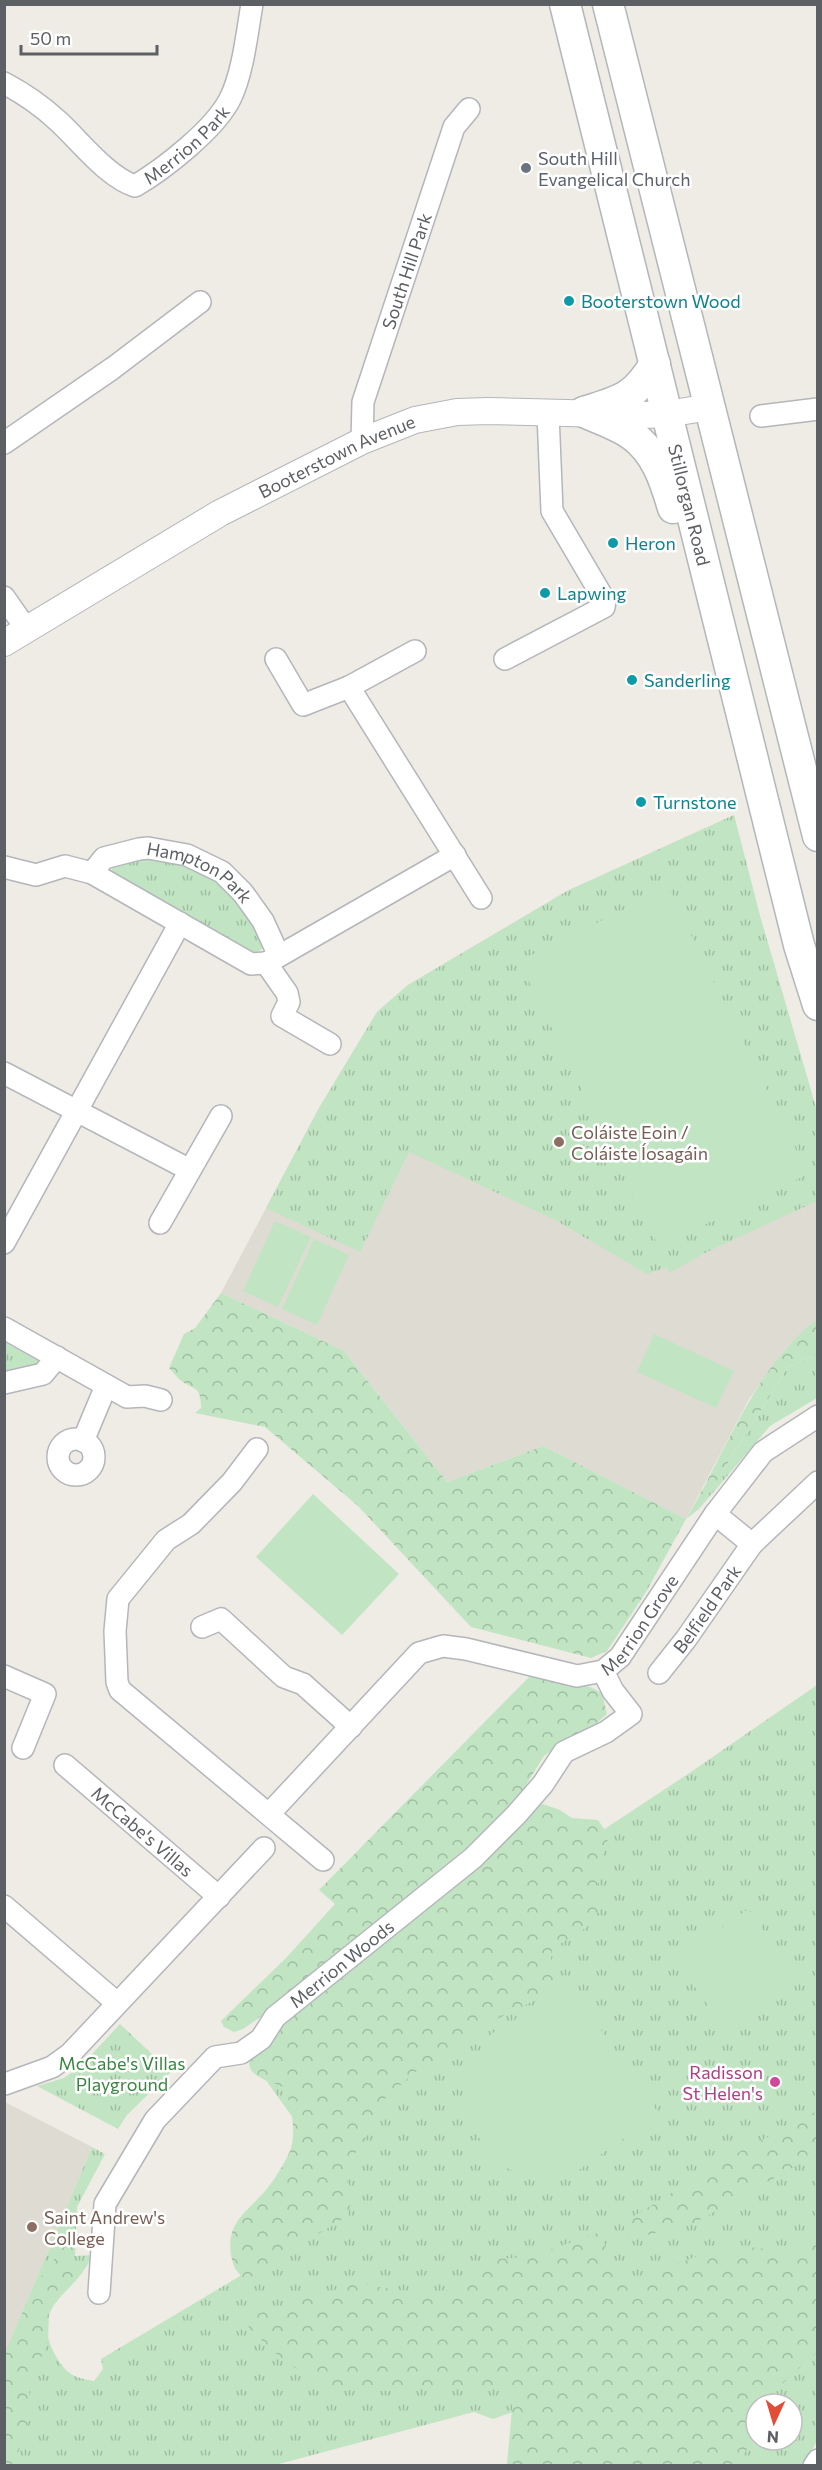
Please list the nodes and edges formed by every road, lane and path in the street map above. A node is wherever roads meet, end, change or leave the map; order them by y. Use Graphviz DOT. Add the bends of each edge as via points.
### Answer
graph roads {
  1 [pos="252,4"];
  2 [pos="565,4"];
  3 [pos="608,4"];
  4 [pos="4,83"];
  5 [pos="469,109"];
  6 [pos="200,302"];
  7 [pos="655,364"];
  8 [pos="710,406"];
  9 [pos="818,409"];
  10 [pos="584,412"];
  11 [pos="548,414"];
  12 [pos="667,414"];
  13 [pos="761,416"];
  14 [pos="362,441"];
  15 [pos="4,443"];
  16 [pos="733,500"];
  17 [pos="691,510"];
  18 [pos="709,580"];
  19 [pos="4,597"];
  20 [pos="27,630"];
  21 [pos="4,644"];
  22 [pos="415,651"];
  23 [pos="276,659"];
  24 [pos="505,659"];
  25 [pos="350,687"];
  26 [pos="818,836"];
  27 [pos="454,855"];
  28 [pos="4,867"];
  29 [pos="92,873"];
  30 [pos="481,898"];
  31 [pos="180,923"];
  32 [pos="272,960"];
  33 [pos="818,1005"];
  34 [pos="330,1044"];
  35 [pos="4,1072"];
  36 [pos="76,1110"];
  37 [pos="221,1116"];
  38 [pos="190,1170"];
  39 [pos="160,1223"];
  40 [pos="4,1243"];
  41 [pos="4,1328"];
  42 [pos="57,1357"];
  43 [pos="4,1383"];
  44 [pos="106,1386"];
  45 [pos="161,1400"];
  46 [pos="818,1416"];
  47 [pos="83,1441"];
  48 [pos="258,1449"];
  49 [pos="818,1482"];
  50 [pos="715,1514"];
  51 [pos="752,1544"];
  52 [pos="202,1626"];
  53 [pos="603,1671"];
  54 [pos="659,1673"];
  55 [pos="4,1676"];
  56 [pos="351,1727"];
  57 [pos="23,1748"];
  58 [pos="65,1765"];
  59 [pos="269,1814"];
  60 [pos="264,1848"];
  61 [pos="323,1860"];
  62 [pos="219,1897"];
  63 [pos="4,1906"];
  64 [pos="117,2003"];
  65 [pos="5,2083"];
  66 [pos="28,2095"];
  67 [pos="99,2293"];
  68 [pos="818,2460"];
  69 [pos="814,2466"];
  1 -- 4 [label="street, Merrion Park" via="231,98 218,119 135,186 120,181 55,118"];
  2 -- 7 [label="main road, Stillorgan Road"];
  3 -- 8 [label="main road"];
  5 -- 14 [label="street, South Hill Park" via="454,127 367,391 361,418"];
  6 -- 15 [label="street"];
  7 -- 10 [label="main road" via="631,395"];
  7 -- 12 [label="main road, Stillorgan Road"];
  8 -- 12 [label="street, Booterstown Avenue"];
  8 -- 16 [label="main road"];
  9 -- 13 [label="street"];
  10 -- 11 [label="street, Booterstown Avenue"];
  10 -- 12 [label="street, Booterstown Avenue"];
  10 -- 18 [label="main road" via="631,434 648,452 664,478 687,560"];
  11 -- 14 [label="street, Booterstown Avenue" via="488,411 436,415"];
  11 -- 24 [label="street" via="552,511 605,601 604,607"];
  12 -- 17 [label="main road, Stillorgan Road"];
  14 -- 20 [label="street, Booterstown Avenue" via="220,513"];
  16 -- 17 [label="main road" via="719,492 705,492"];
  16 -- 26 [label="main road"];
  17 -- 18 [label="main road, Stillorgan Road"];
  18 -- 33 [label="main road, Stillorgan Road" via="799,945"];
  19 -- 20 [label="street"];
  20 -- 21 [label="street, Booterstown Avenue"];
  22 -- 25 [label="street"];
  23 -- 25 [label="street" via="303,705"];
  25 -- 27 [label="street"];
  27 -- 30 [label="street"];
  27 -- 32 [label="street"];
  28 -- 29 [label="street" via="36,875 65,866"];
  29 -- 31 [label="street"];
  29 -- 32 [label="street, Hampton Park" via="104,858 139,849 188,855 222,872 243,893 263,921"];
  31 -- 32 [label="street" via="251,964"];
  31 -- 36 [label="street"];
  32 -- 34 [label="street, Hampton Park" via="289,1002 282,1016"];
  35 -- 36 [label="street"];
  36 -- 38 [label="street"];
  36 -- 40 [label="street"];
  37 -- 38 [label="street"];
  38 -- 39 [label="street"];
  41 -- 42 [label="street"];
  42 -- 43 [label="street" via="43,1374"];
  42 -- 44 [label="street"];
  44 -- 45 [label="street" via="127,1397"];
  44 -- 47 [label="street"];
  46 -- 50 [label="street, Merrion Grove" via="763,1452"];
  48 -- 59 [label="street" via="191,1524 166,1540 118,1599 115,1666 120,1690"];
  49 -- 51 [label="street, Belfield Park"];
  50 -- 51 [label="street"];
  50 -- 53 [label="street, Merrion Grove" via="620,1657"];
  51 -- 54 [label="street, Belfield Park"];
  52 -- 56 [label="street" via="221,1619 284,1677 303,1684"];
  53 -- 56 [label="street, Merrion Grove" via="577,1676 443,1646 419,1653"];
  53 -- 67 [label="street, Merrion Woods" via="631,1714 606,1732 564,1752 543,1784 473,1858 274,2017 261,2039 241,2053 215,2057 155,2120 105,2204"];
  55 -- 57 [label="street" via="45,1694"];
  56 -- 59 [label="street, Merrion Grove"];
  58 -- 62 [label="street, McCabe's Villas"];
  59 -- 61 [label="street"];
  60 -- 62 [label="street"];
  62 -- 64 [label="street"];
  63 -- 64 [label="street"];
  64 -- 65 [label="street" via="86,2039 52,2067"];
  65 -- 66 [label="street"];
  68 -- 69 [label="street"];
}
